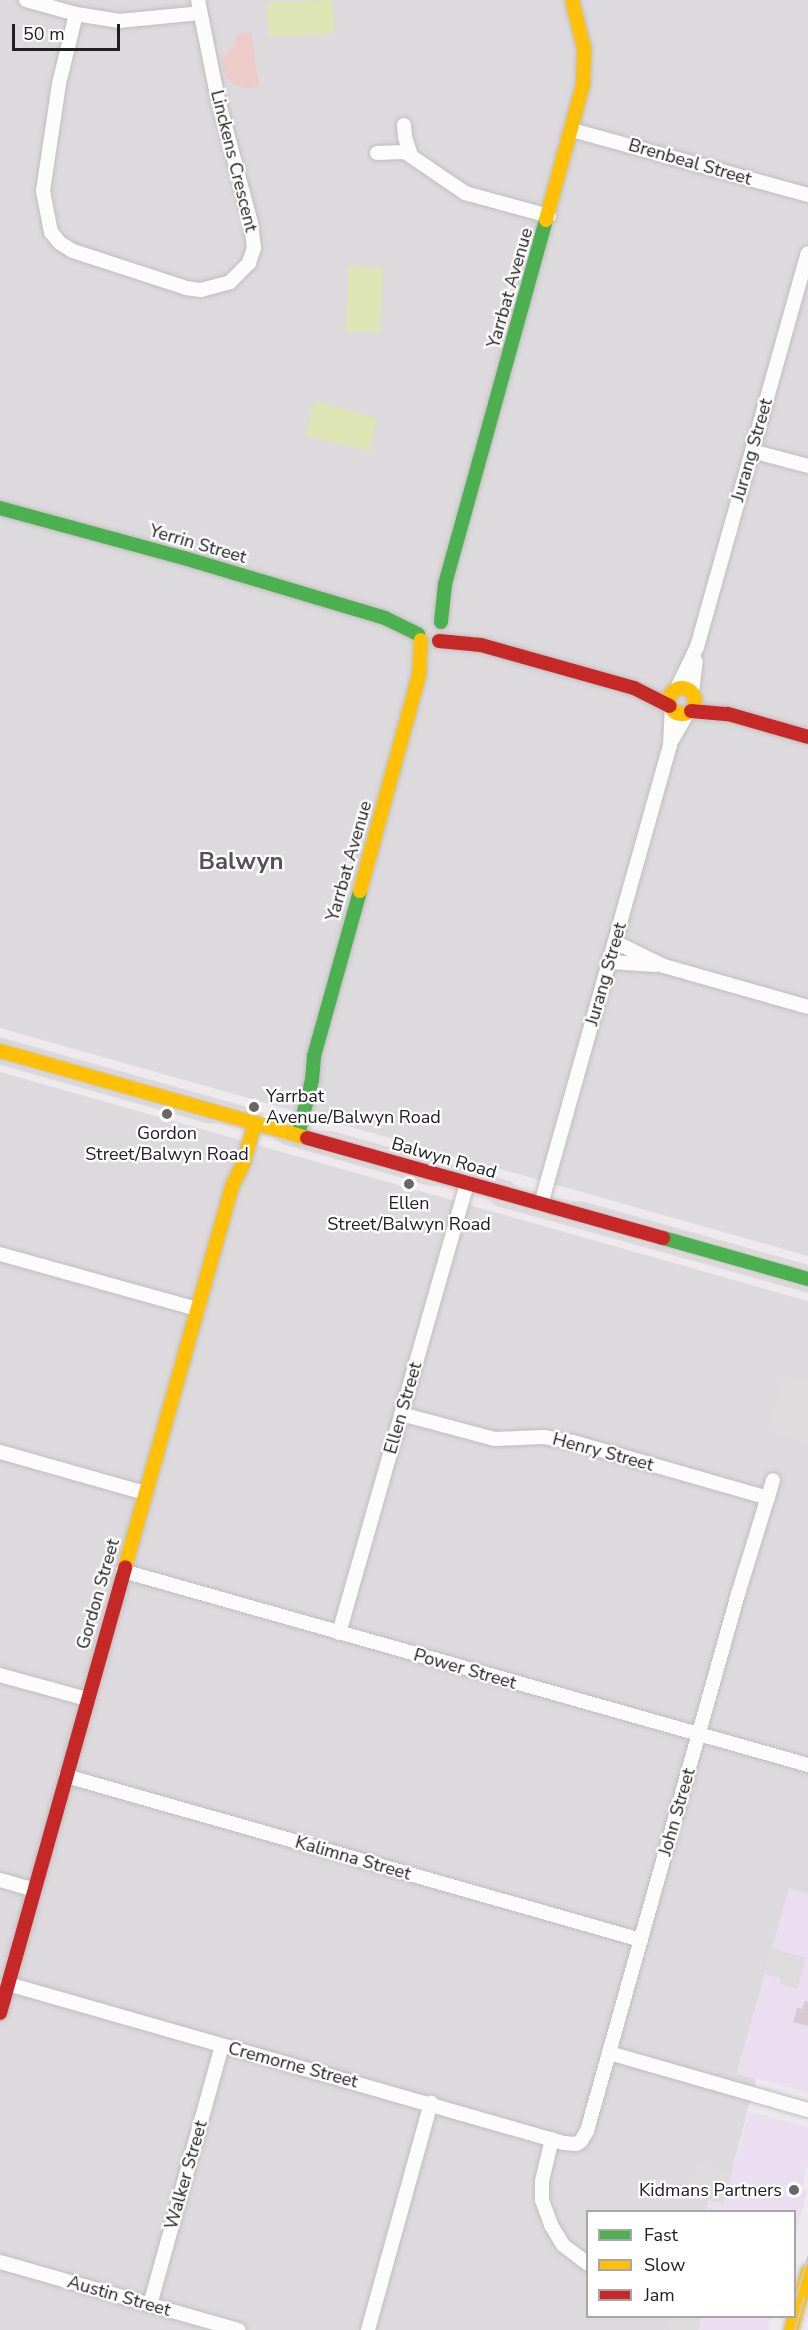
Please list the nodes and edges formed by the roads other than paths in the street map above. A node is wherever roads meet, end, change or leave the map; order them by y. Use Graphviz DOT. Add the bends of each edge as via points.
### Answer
graph roads {
  1 [pos="26,0"];
  2 [pos="572,0"];
  3 [pos="199,7"];
  4 [pos="76,14"];
  5 [pos="404,125"];
  6 [pos="572,130"];
  7 [pos="377,153"];
  8 [pos="411,155"];
  9 [pos="808,195"];
  10 [pos="549,216"];
  11 [pos="808,253"];
  12 [pos="752,451"];
  13 [pos="808,466"];
  14 [pos="0,508"];
  15 [pos="385,618"];
  16 [pos="433,621"];
  17 [pos="419,637"];
  18 [pos="437,642"];
  19 [pos="481,645"];
  20 [pos="697,647"];
  21 [pos="419,676"];
  22 [pos="634,688"];
  23 [pos="675,690"];
  24 [pos="693,694"];
  25 [pos="671,708"];
  26 [pos="689,713"];
  27 [pos="728,714"];
  28 [pos="808,737"];
  29 [pos="669,745"];
  30 [pos="615,942"];
  31 [pos="610,962"];
  32 [pos="664,966"];
  33 [pos="808,1007"];
  34 [pos="0,1051"];
  35 [pos="249,1121"];
  36 [pos="292,1133"];
  37 [pos="466,1183"];
  38 [pos="541,1204"];
  39 [pos="0,1254"];
  40 [pos="808,1279"];
  41 [pos="197,1310"];
  42 [pos="401,1414"];
  43 [pos="0,1452"];
  44 [pos="773,1480"];
  45 [pos="145,1493"];
  46 [pos="768,1498"];
  47 [pos="123,1571"];
  48 [pos="339,1633"];
  49 [pos="0,1675"];
  50 [pos="87,1699"];
  51 [pos="699,1735"];
  52 [pos="808,1765"];
  53 [pos="66,1776"];
  54 [pos="0,1880"];
  55 [pos="34,1890"];
  56 [pos="640,1940"];
  57 [pos="8,1984"];
  58 [pos="0,2013"];
  59 [pos="222,2046"];
  60 [pos="609,2053"];
  61 [pos="431,2103"];
  62 [pos="808,2110"];
  63 [pos="552,2139"];
  64 [pos="579,2143"];
  65 [pos="0,2262"];
  66 [pos="586,2262"];
  67 [pos="808,2271"];
  68 [pos="150,2305"];
  69 [pos="796,2313"];
  70 [pos="239,2330"];
  71 [pos="368,2330"];
  1 -- 4 [label="street"];
  2 -- 6 [label="street, Yarrbat Avenue" via="584,57 583,85"];
  3 -- 4 [label="street" via="119,21"];
  3 -- 4 [label="street, Linckens Crescent" via="254,248 249,263 230,282 201,290 73,250 51,232 43,191 58,84"];
  5 -- 8 [label="street"];
  6 -- 9 [label="street, Brenbeal Street"];
  6 -- 10 [label="street, Yarrbat Avenue"];
  7 -- 8 [label="street"];
  8 -- 10 [label="street" via="465,193"];
  10 -- 16 [label="street, Yarrbat Avenue"];
  11 -- 12 [label="street, Jurang Street"];
  12 -- 13 [label="street"];
  12 -- 20 [label="street, Jurang Street"];
  14 -- 15 [label="street, Yerrin Street"];
  15 -- 16 [label="street, Yerrin Street"];
  15 -- 17 [label="street, Yerrin Street"];
  16 -- 17 [label="street" via="418,626"];
  16 -- 18 [label="street" via="444,634"];
  16 -- 19 [label="street, Yerrin Street"];
  17 -- 18 [label="street" via="428,644"];
  17 -- 21 [label="street, Yarrbat Avenue"];
  18 -- 19 [label="street, Yerrin Street"];
  18 -- 21 [label="street, Yarrbat Avenue"];
  19 -- 22 [label="street, Yerrin Street"];
  20 -- 23 [label="street, Jurang Street"];
  20 -- 24 [label="street, Jurang Street"];
  21 -- 36 [label="street, Yarrbat Avenue" via="314,1056 302,1077"];
  22 -- 23 [label="street, Yerrin Street"];
  22 -- 25 [label="street, Yerrin Street"];
  23 -- 24 [label="street" via="686,688"];
  23 -- 25 [label="street" via="669,698"];
  24 -- 26 [label="street" via="695,704"];
  24 -- 27 [label="street"];
  25 -- 26 [label="street" via="679,714"];
  25 -- 29 [label="street, Jurang Street"];
  26 -- 27 [label="street"];
  26 -- 29 [label="street, Jurang Street"];
  27 -- 28 [label="street"];
  29 -- 30 [label="street, Jurang Street"];
  30 -- 31 [label="street, Jurang Street"];
  30 -- 32 [label="street"];
  31 -- 32 [label="street"];
  31 -- 38 [label="street, Jurang Street"];
  32 -- 33 [label="street"];
  34 -- 35 [label="street, Balwyn Road"];
  35 -- 36 [label="street, Balwyn Road"];
  35 -- 41 [label="street, Gordon Street" via="233,1160 232,1186"];
  36 -- 37 [label="street, Balwyn Road"];
  37 -- 38 [label="street, Balwyn Road"];
  37 -- 42 [label="street, Ellen Street"];
  38 -- 40 [label="street, Balwyn Road"];
  39 -- 41 [label="street"];
  41 -- 45 [label="street, Gordon Street"];
  42 -- 46 [label="street, Henry Street" via="495,1439 544,1437 573,1442"];
  42 -- 48 [label="street, Ellen Street"];
  43 -- 45 [label="street"];
  44 -- 46 [label="street, John Street"];
  45 -- 47 [label="street, Gordon Street"];
  46 -- 51 [label="street, John Street"];
  47 -- 48 [label="street, Power Street"];
  47 -- 50 [label="street, Gordon Street"];
  48 -- 51 [label="street, Power Street"];
  49 -- 50 [label="street"];
  50 -- 53 [label="street, Gordon Street"];
  51 -- 52 [label="street, Power Street"];
  51 -- 56 [label="street, John Street"];
  53 -- 55 [label="street, Gordon Street"];
  53 -- 56 [label="street, Kalimna Street"];
  54 -- 55 [label="street"];
  55 -- 57 [label="street, Gordon Street"];
  56 -- 60 [label="street, John Street"];
  57 -- 58 [label="street, Gordon Street"];
  57 -- 59 [label="street, Cremorne Street"];
  59 -- 61 [label="street, Cremorne Street"];
  59 -- 68 [label="street, Walker Street"];
  60 -- 62 [label="street"];
  60 -- 64 [label="street, John Street" via="587,2131"];
  61 -- 63 [label="street, Cremorne Street"];
  61 -- 71 [label="street"];
  63 -- 64 [label="street, Cremorne Street"];
  63 -- 66 [label="street" via="542,2181 543,2200 563,2245"];
  65 -- 68 [label="street, Austin Street"];
  67 -- 69 [label="street"];
  68 -- 70 [label="street, Austin Street"];
}
